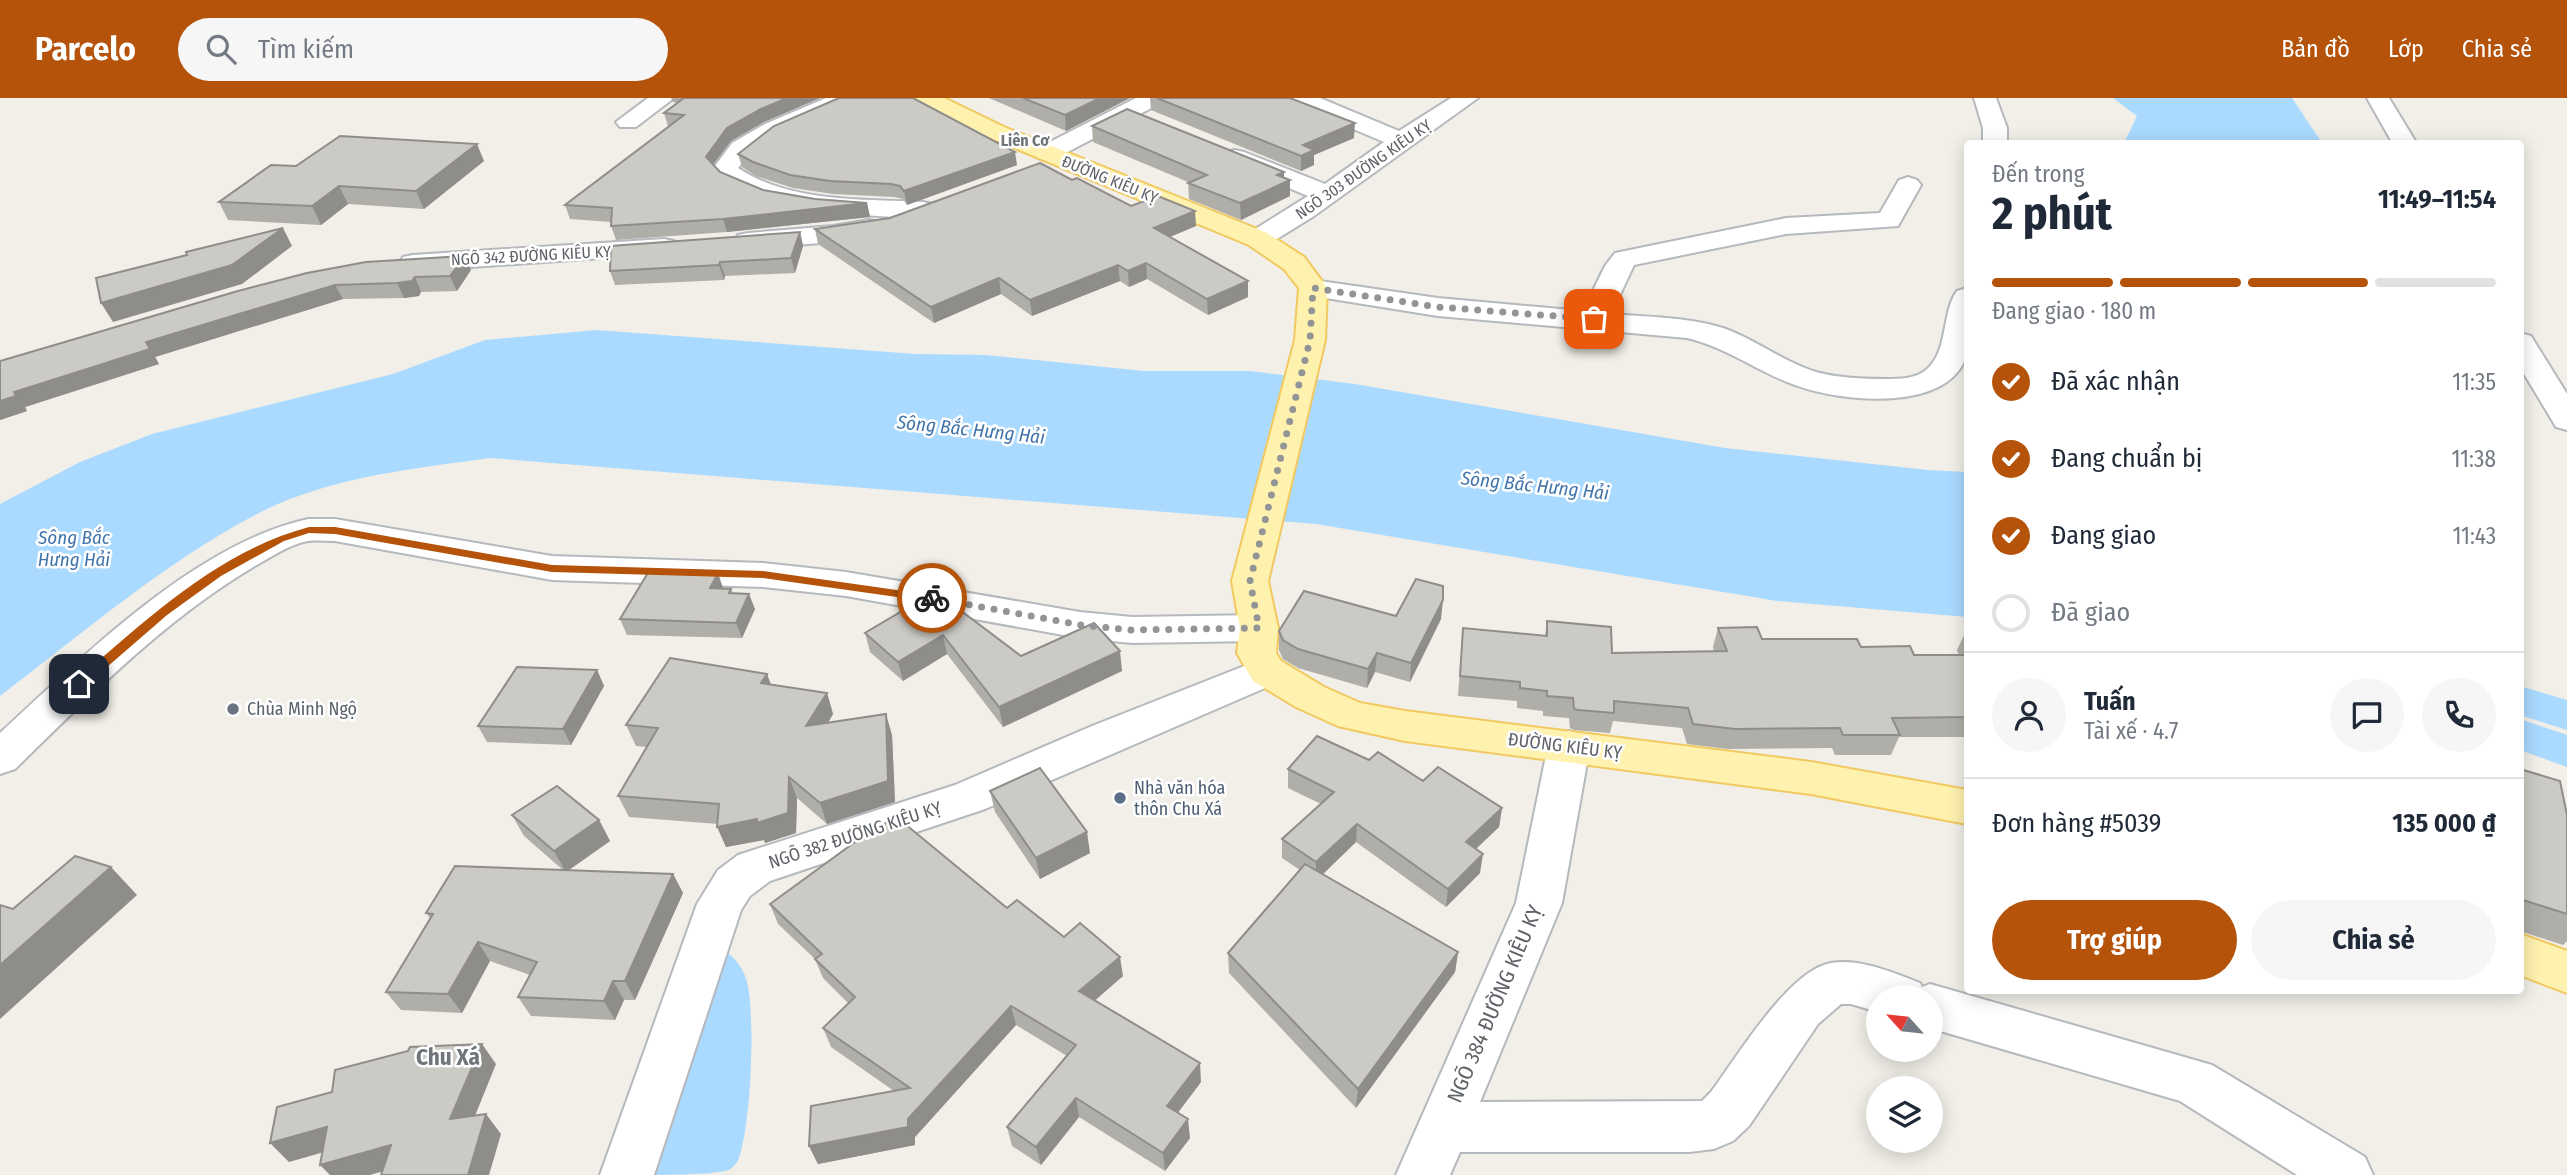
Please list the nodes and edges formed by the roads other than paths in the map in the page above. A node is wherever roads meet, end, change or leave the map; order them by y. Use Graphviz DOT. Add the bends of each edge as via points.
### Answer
graph roads {
  1 [pos="663,98"];
  2 [pos="845,98"];
  3 [pos="926,98"];
  4 [pos="1467,98"];
  5 [pos="1985,98"];
  6 [pos="2378,98"];
  7 [pos="1304,99"];
  8 [pos="1139,107"];
  9 [pos="628,122"];
  10 [pos="1401,140"];
  11 [pos="1995,140"];
  12 [pos="2403,140"];
  13 [pos="1215,149"];
  14 [pos="1055,156"];
  15 [pos="1024,173"];
  16 [pos="1908,185"];
  17 [pos="1327,194"];
  18 [pos="1258,239"];
  19 [pos="727,243"];
  20 [pos="687,245"];
  21 [pos="385,265"];
  22 [pos="1313,288"];
  23 [pos="1964,311"];
  24 [pos="1594,319"];
  25 [pos="2524,349"];
  26 [pos="2567,421"];
  27 [pos="1259,628"];
  28 [pos="1267,671"];
  29 [pos="1569,746"];
  30 [pos="0,758"];
  31 [pos="1964,806"];
  32 [pos="2524,956"];
  33 [pos="2567,972"];
  34 [pos="1866,987"];
  35 [pos="1943,1010"];
  36 [pos="1443,1127"];
  37 [pos="627,1175"];
  38 [pos="1423,1175"];
  39 [pos="2346,1175"];
  1 -- 9 [label="street"];
  2 -- 19 [label="street" via="741,148 724,170 736,180 804,201 935,206 884,225"];
  3 -- 14 [label="main road, ĐƯỜNG KIÊU KỴ"];
  4 -- 10 [label="street, NGÕ 303 ĐƯỜNG KIÊU KỴ"];
  5 -- 11 [label="street"];
  6 -- 12 [label="street"];
  7 -- 10 [label="street"];
  8 -- 14 [label="street"];
  10 -- 17 [label="street, NGÕ 303 ĐƯỜNG KIÊU KỴ"];
  13 -- 17 [label="street"];
  14 -- 15 [label="street"];
  14 -- 18 [label="main road, ĐƯỜNG KIÊU KỴ"];
  16 -- 24 [label="street" via="1889,220 1882,223 1786,226 1625,258"];
  17 -- 18 [label="street, NGÕ 303 ĐƯỜNG KIÊU KỴ"];
  18 -- 22 [label="main road, ĐƯỜNG KIÊU KỴ" via="1294,263"];
  20 -- 21 [label="street, NGÕ 342 ĐƯỜNG KIÊU KỴ"];
  22 -- 24 [label="street" via="1438,307"];
  22 -- 27 [label="main road" via="1310,340 1250,581"];
  23 -- 24 [label="street" via="1958,340 1942,373 1929,382 1902,388 1853,388 1806,379 1714,335"];
  25 -- 26 [label="street"];
  27 -- 28 [label="main road" via="1256,653"];
  27 -- 30 [label="street" via="1132,630 1093,626 846,584 763,575 552,568 335,530 309,530 248,554 180,599"];
  28 -- 29 [label="main road, ĐƯỜNG KIÊU KỴ" via="1310,698 1352,716"];
  28 -- 37 [label="street, NGÕ 382 ĐƯỜNG KIÊU KỴ" via="970,797 754,868 734,883 720,904"];
  29 -- 31 [label="main road, ĐƯỜNG KIÊU KỴ" via="1811,778"];
  29 -- 36 [label="street, NGÕ 384 ĐƯỜNG KIÊU KỴ" via="1539,903"];
  32 -- 33 [label="main road"];
  34 -- 36 [label="street" via="1830,984 1801,1009 1730,1109 1714,1124"];
  35 -- 39 [label="street" via="2194,1082"];
  36 -- 38 [label="street, NGÕ 384 ĐƯỜNG KIÊU KỴ"];
}
